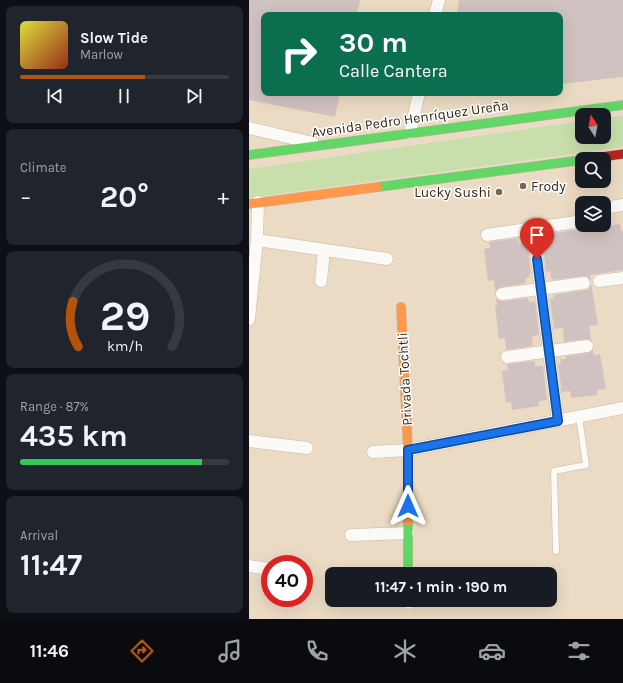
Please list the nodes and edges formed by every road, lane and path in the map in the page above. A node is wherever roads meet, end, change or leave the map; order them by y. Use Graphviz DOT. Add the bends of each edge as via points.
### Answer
graph roads {
  1 [pos="439,0"];
  2 [pos="436,12"];
  3 [pos="418,96"];
  4 [pos="623,105"];
  5 [pos="249,128"];
  6 [pos="410,133"];
  7 [pos="322,145"];
  8 [pos="623,154"];
  9 [pos="249,155"];
  10 [pos="611,156"];
  11 [pos="575,161"];
  12 [pos="253,203"];
  13 [pos="623,205"];
  14 [pos="611,207"];
  15 [pos="575,222"];
  16 [pos="533,230"];
  17 [pos="487,236"];
  18 [pos="257,240"];
  19 [pos="324,251"];
  20 [pos="387,259"];
  21 [pos="623,278"];
  22 [pos="321,281"];
  23 [pos="599,281"];
  24 [pos="584,283"];
  25 [pos="541,289"];
  26 [pos="502,294"];
  27 [pos="401,308"];
  28 [pos="249,319"];
  29 [pos="587,346"];
  30 [pos="549,352"];
  31 [pos="507,358"];
  32 [pos="623,408"];
  33 [pos="579,417"];
  34 [pos="558,421"];
  35 [pos="249,441"];
  36 [pos="307,448"];
  37 [pos="408,450"];
  38 [pos="373,452"];
  39 [pos="408,533"];
  40 [pos="351,535"];
  41 [pos="556,551"];
  42 [pos="249,566"];
  43 [pos="409,567"];
  44 [pos="261,568"];
  1 -- 2 [label="street"];
  3 -- 6 [label="street"];
  4 -- 6 [label="main road, Avenida Pedro Henríquez Ureña"];
  5 -- 7 [label="street"];
  6 -- 7 [label="main road, Avenida Pedro Henríquez Ureña"];
  7 -- 9 [label="main road, Avenida Pedro Henríquez Ureña"];
  8 -- 10 [label="main road"];
  11 -- 12 [label="main road"];
  12 -- 18 [label="street"];
  13 -- 14 [label="street"];
  15 -- 16 [label="street"];
  16 -- 17 [label="street"];
  16 -- 25 [label="street"];
  18 -- 19 [label="street"];
  18 -- 28 [label="street"];
  19 -- 20 [label="street"];
  19 -- 22 [label="street"];
  21 -- 23 [label="street"];
  24 -- 25 [label="street"];
  25 -- 26 [label="street"];
  25 -- 30 [label="street"];
  27 -- 37 [label="main road, Privada Tochtli"];
  29 -- 30 [label="street"];
  30 -- 31 [label="street"];
  30 -- 34 [label="street"];
  32 -- 33 [label="street"];
  33 -- 34 [label="street"];
  33 -- 41 [label="lane" via="586,465 554,471"];
  34 -- 37 [label="street"];
  35 -- 36 [label="street"];
  37 -- 38 [label="street"];
  37 -- 39 [label="main road, Privada Tochtli"];
  39 -- 40 [label="street"];
  39 -- 43 [label="main road, Privada Tochtli"];
  42 -- 44 [label="street"];
}
